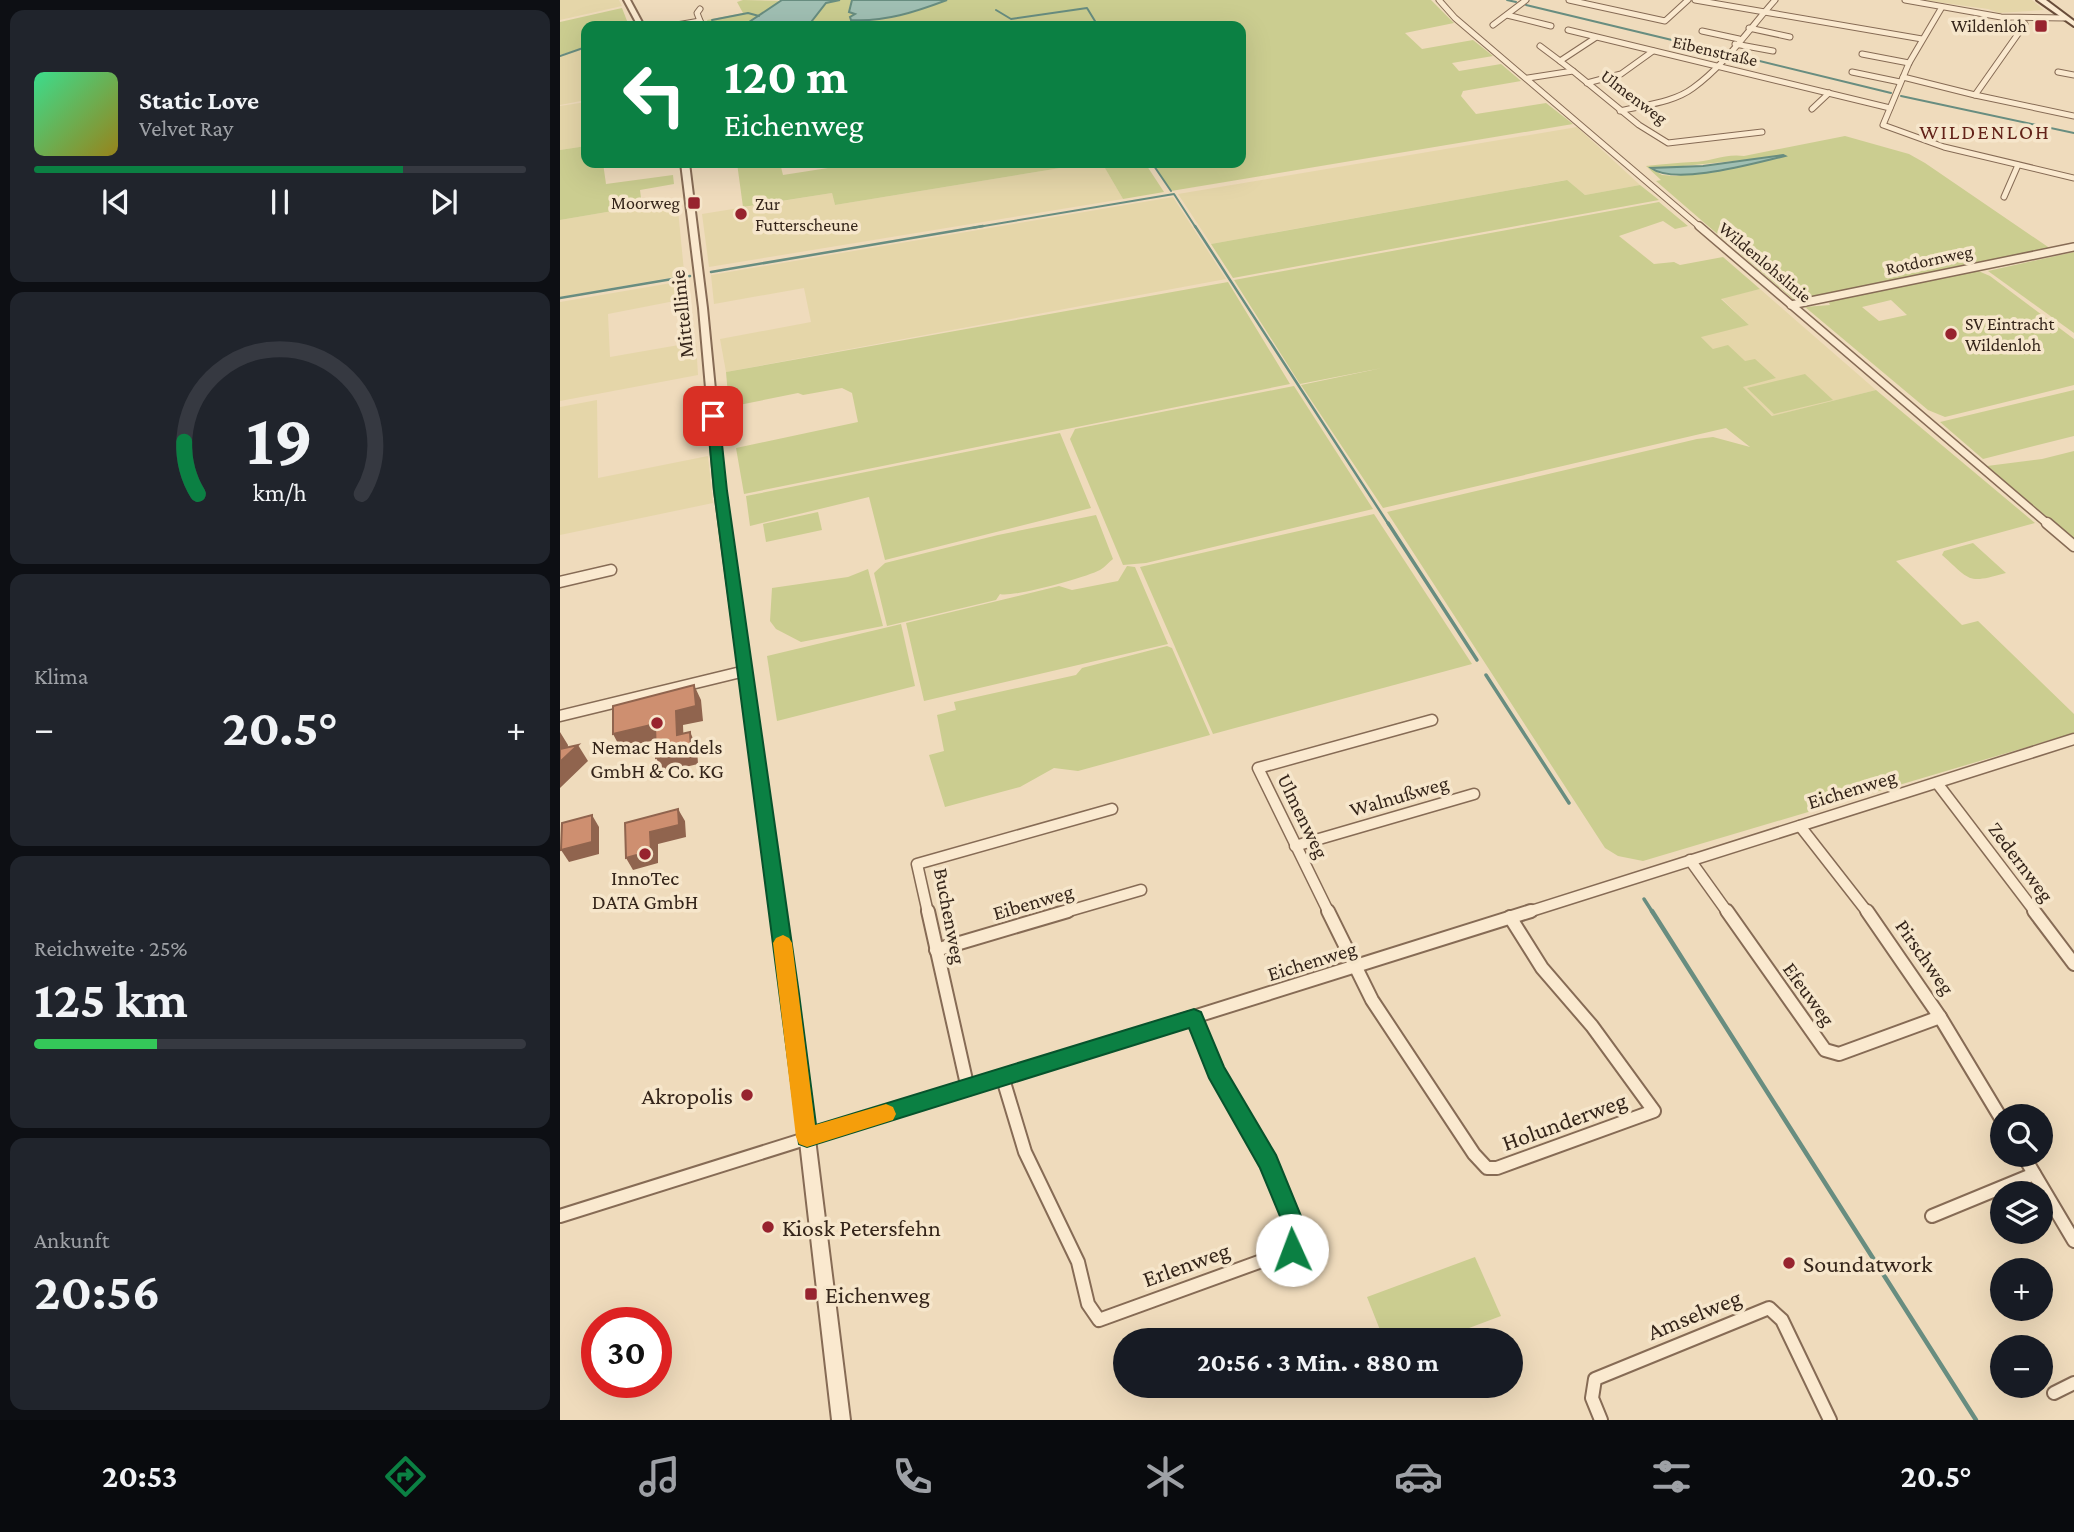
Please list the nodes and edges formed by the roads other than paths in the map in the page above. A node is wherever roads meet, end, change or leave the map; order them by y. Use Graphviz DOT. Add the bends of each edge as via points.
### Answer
graph roads {
  1 [pos="627,0"];
  2 [pos="1438,0"];
  3 [pos="1526,0"];
  4 [pos="1569,0"];
  5 [pos="1605,0"];
  6 [pos="1688,0"];
  7 [pos="1695,0"];
  8 [pos="1775,0"];
  9 [pos="1905,0"];
  10 [pos="2041,0"];
  11 [pos="1598,6"];
  12 [pos="1942,7"];
  13 [pos="700,9"];
  14 [pos="1763,13"];
  15 [pos="1507,15"];
  16 [pos="2063,16"];
  17 [pos="2020,18"];
  18 [pos="638,21"];
  19 [pos="700,21"];
  20 [pos="2074,24"];
  21 [pos="1493,25"];
  22 [pos="1551,26"];
  23 [pos="1749,28"];
  24 [pos="1568,30"];
  25 [pos="1702,31"];
  26 [pos="1595,37"];
  27 [pos="1790,37"];
  28 [pos="1922,38"];
  29 [pos="1737,41"];
  30 [pos="1540,46"];
  31 [pos="1653,51"];
  32 [pos="1773,51"];
  33 [pos="1862,54"];
  34 [pos="1560,61"];
  35 [pos="1909,63"];
  36 [pos="1718,65"];
  37 [pos="1573,71"];
  38 [pos="1852,72"];
  39 [pos="2058,72"];
  40 [pos="2074,75"];
  41 [pos="1528,78"];
  42 [pos="1901,80"];
  43 [pos="1587,83"];
  44 [pos="1829,93"];
  45 [pos="1975,95"];
  46 [pos="1890,108"];
  47 [pos="1812,109"];
  48 [pos="1620,111"];
  49 [pos="2074,116"];
  50 [pos="1762,132"];
  51 [pos="2018,165"];
  52 [pos="686,168"];
  53 [pos="2074,178"];
  54 [pos="2004,197"];
  55 [pos="2074,247"];
  56 [pos="1791,305"];
  57 [pos="2074,546"];
  58 [pos="611,570"];
  59 [pos="560,582"];
  60 [pos="745,671"];
  61 [pos="560,716"];
  62 [pos="1432,720"];
  63 [pos="2071,743"];
  64 [pos="1937,783"];
  65 [pos="1474,794"];
  66 [pos="1112,809"];
  67 [pos="1800,826"];
  68 [pos="1295,846"];
  69 [pos="1690,860"];
  70 [pos="1141,891"];
  71 [pos="1510,917"];
  72 [pos="936,950"];
  73 [pos="2074,964"];
  74 [pos="1356,967"];
  75 [pos="1940,1017"];
  76 [pos="1194,1018"];
  77 [pos="1003,1079"];
  78 [pos="968,1089"];
  79 [pos="1992,1104"];
  80 [pos="807,1137"];
  81 [pos="2030,1167"];
  82 [pos="2034,1174"];
  83 [pos="560,1216"];
  84 [pos="1932,1216"];
  85 [pos="2074,1241"];
  86 [pos="2074,1383"];
  87 [pos="2054,1393"];
  88 [pos="841,1420"];
  89 [pos="1601,1420"];
  90 [pos="1830,1420"];
  1 -- 18 [label="street"];
  2 -- 41 [label="street, Wildenlohslinie"];
  3 -- 15 [label="street"];
  4 -- 11 [label="street"];
  5 -- 11 [label="street"];
  6 -- 11 [label="street" via="1665,21"];
  7 -- 14 [label="street"];
  8 -- 14 [label="street"];
  9 -- 12 [label="street"];
  10 -- 16 [label="main road"];
  12 -- 17 [label="street"];
  12 -- 28 [label="street"];
  13 -- 19 [label="street"];
  14 -- 23 [label="street"];
  14 -- 28 [label="street"];
  15 -- 21 [label="street"];
  15 -- 22 [label="street"];
  16 -- 17 [label="street"];
  16 -- 20 [label="main road"];
  17 -- 45 [label="street" via="2025,24"];
  23 -- 27 [label="street"];
  23 -- 29 [label="street"];
  24 -- 26 [label="street, Eibenstraße"];
  25 -- 29 [label="street"];
  26 -- 31 [label="street, Eibenstraße"];
  26 -- 34 [label="street"];
  28 -- 35 [label="street"];
  29 -- 32 [label="street"];
  29 -- 36 [label="street"];
  30 -- 34 [label="street"];
  31 -- 36 [label="street, Eibenstraße"];
  31 -- 43 [label="street" via="1621,74"];
  33 -- 35 [label="street"];
  34 -- 37 [label="street"];
  35 -- 42 [label="street"];
  36 -- 44 [label="street, Eibenstraße"];
  36 -- 48 [label="street" via="1685,93"];
  37 -- 41 [label="street, Ulmenweg"];
  37 -- 43 [label="street, Ulmenweg"];
  38 -- 42 [label="street"];
  39 -- 40 [label="street"];
  41 -- 56 [label="street, Wildenlohslinie"];
  42 -- 45 [label="street"];
  42 -- 46 [label="street"];
  43 -- 48 [label="street, Ulmenweg"];
  44 -- 46 [label="street, Eibenstraße"];
  44 -- 47 [label="street"];
  45 -- 49 [label="street"];
  46 -- 51 [label="street" via="1883,125 1889,128 1944,148"];
  48 -- 50 [label="street, Ulmenweg" via="1668,143"];
  51 -- 53 [label="street"];
  51 -- 54 [label="street"];
  52 -- 60 [label="street, Mittellinie" via="720,491"];
  55 -- 56 [label="street, Rotdornweg"];
  56 -- 57 [label="street, Wildenlohslinie"];
  58 -- 59 [label="street"];
  60 -- 61 [label="street"];
  60 -- 80 [label="street, Mittellinie"];
  62 -- 68 [label="street, Ulmenweg" via="1258,768"];
  63 -- 64 [label="street, Eichenweg"];
  64 -- 67 [label="street, Eichenweg"];
  64 -- 73 [label="street, Zedernweg"];
  65 -- 68 [label="street, Walnußweg"];
  66 -- 72 [label="street, Buchenweg" via="917,864"];
  67 -- 69 [label="street, Eichenweg"];
  67 -- 75 [label="street, Pirschweg" via="1881,930"];
  68 -- 74 [label="street, Ulmenweg"];
  69 -- 71 [label="street, Eichenweg"];
  69 -- 75 [label="street, Efeuweg" via="1825,1050 1839,1054"];
  70 -- 72 [label="street, Eibenweg"];
  71 -- 74 [label="street, Eichenweg"];
  71 -- 74 [label="street, Holunderweg" via="1542,968 1592,1026 1654,1111 1487,1168 1390,1031"];
  72 -- 78 [label="street, Buchenweg"];
  74 -- 76 [label="street, Eichenweg"];
  75 -- 79 [label="street, Pirschweg"];
  76 -- 77 [label="street, Eichenweg"];
  76 -- 77 [label="street, Erlenweg" via="1216,1071 1268,1162 1298,1233 1292,1250 1099,1320 1088,1304 1078,1262 1025,1152"];
  77 -- 78 [label="street, Eichenweg"];
  78 -- 80 [label="street, Eichenweg"];
  80 -- 83 [label="street, Eichenweg"];
  80 -- 88 [label="street, Mittellinie"];
  81 -- 82 [label="street"];
  82 -- 84 [label="street"];
  82 -- 85 [label="street"];
  86 -- 87 [label="street"];
  89 -- 90 [label="street, Amselweg" via="1592,1398 1595,1378 1769,1308 1782,1320"];
}
